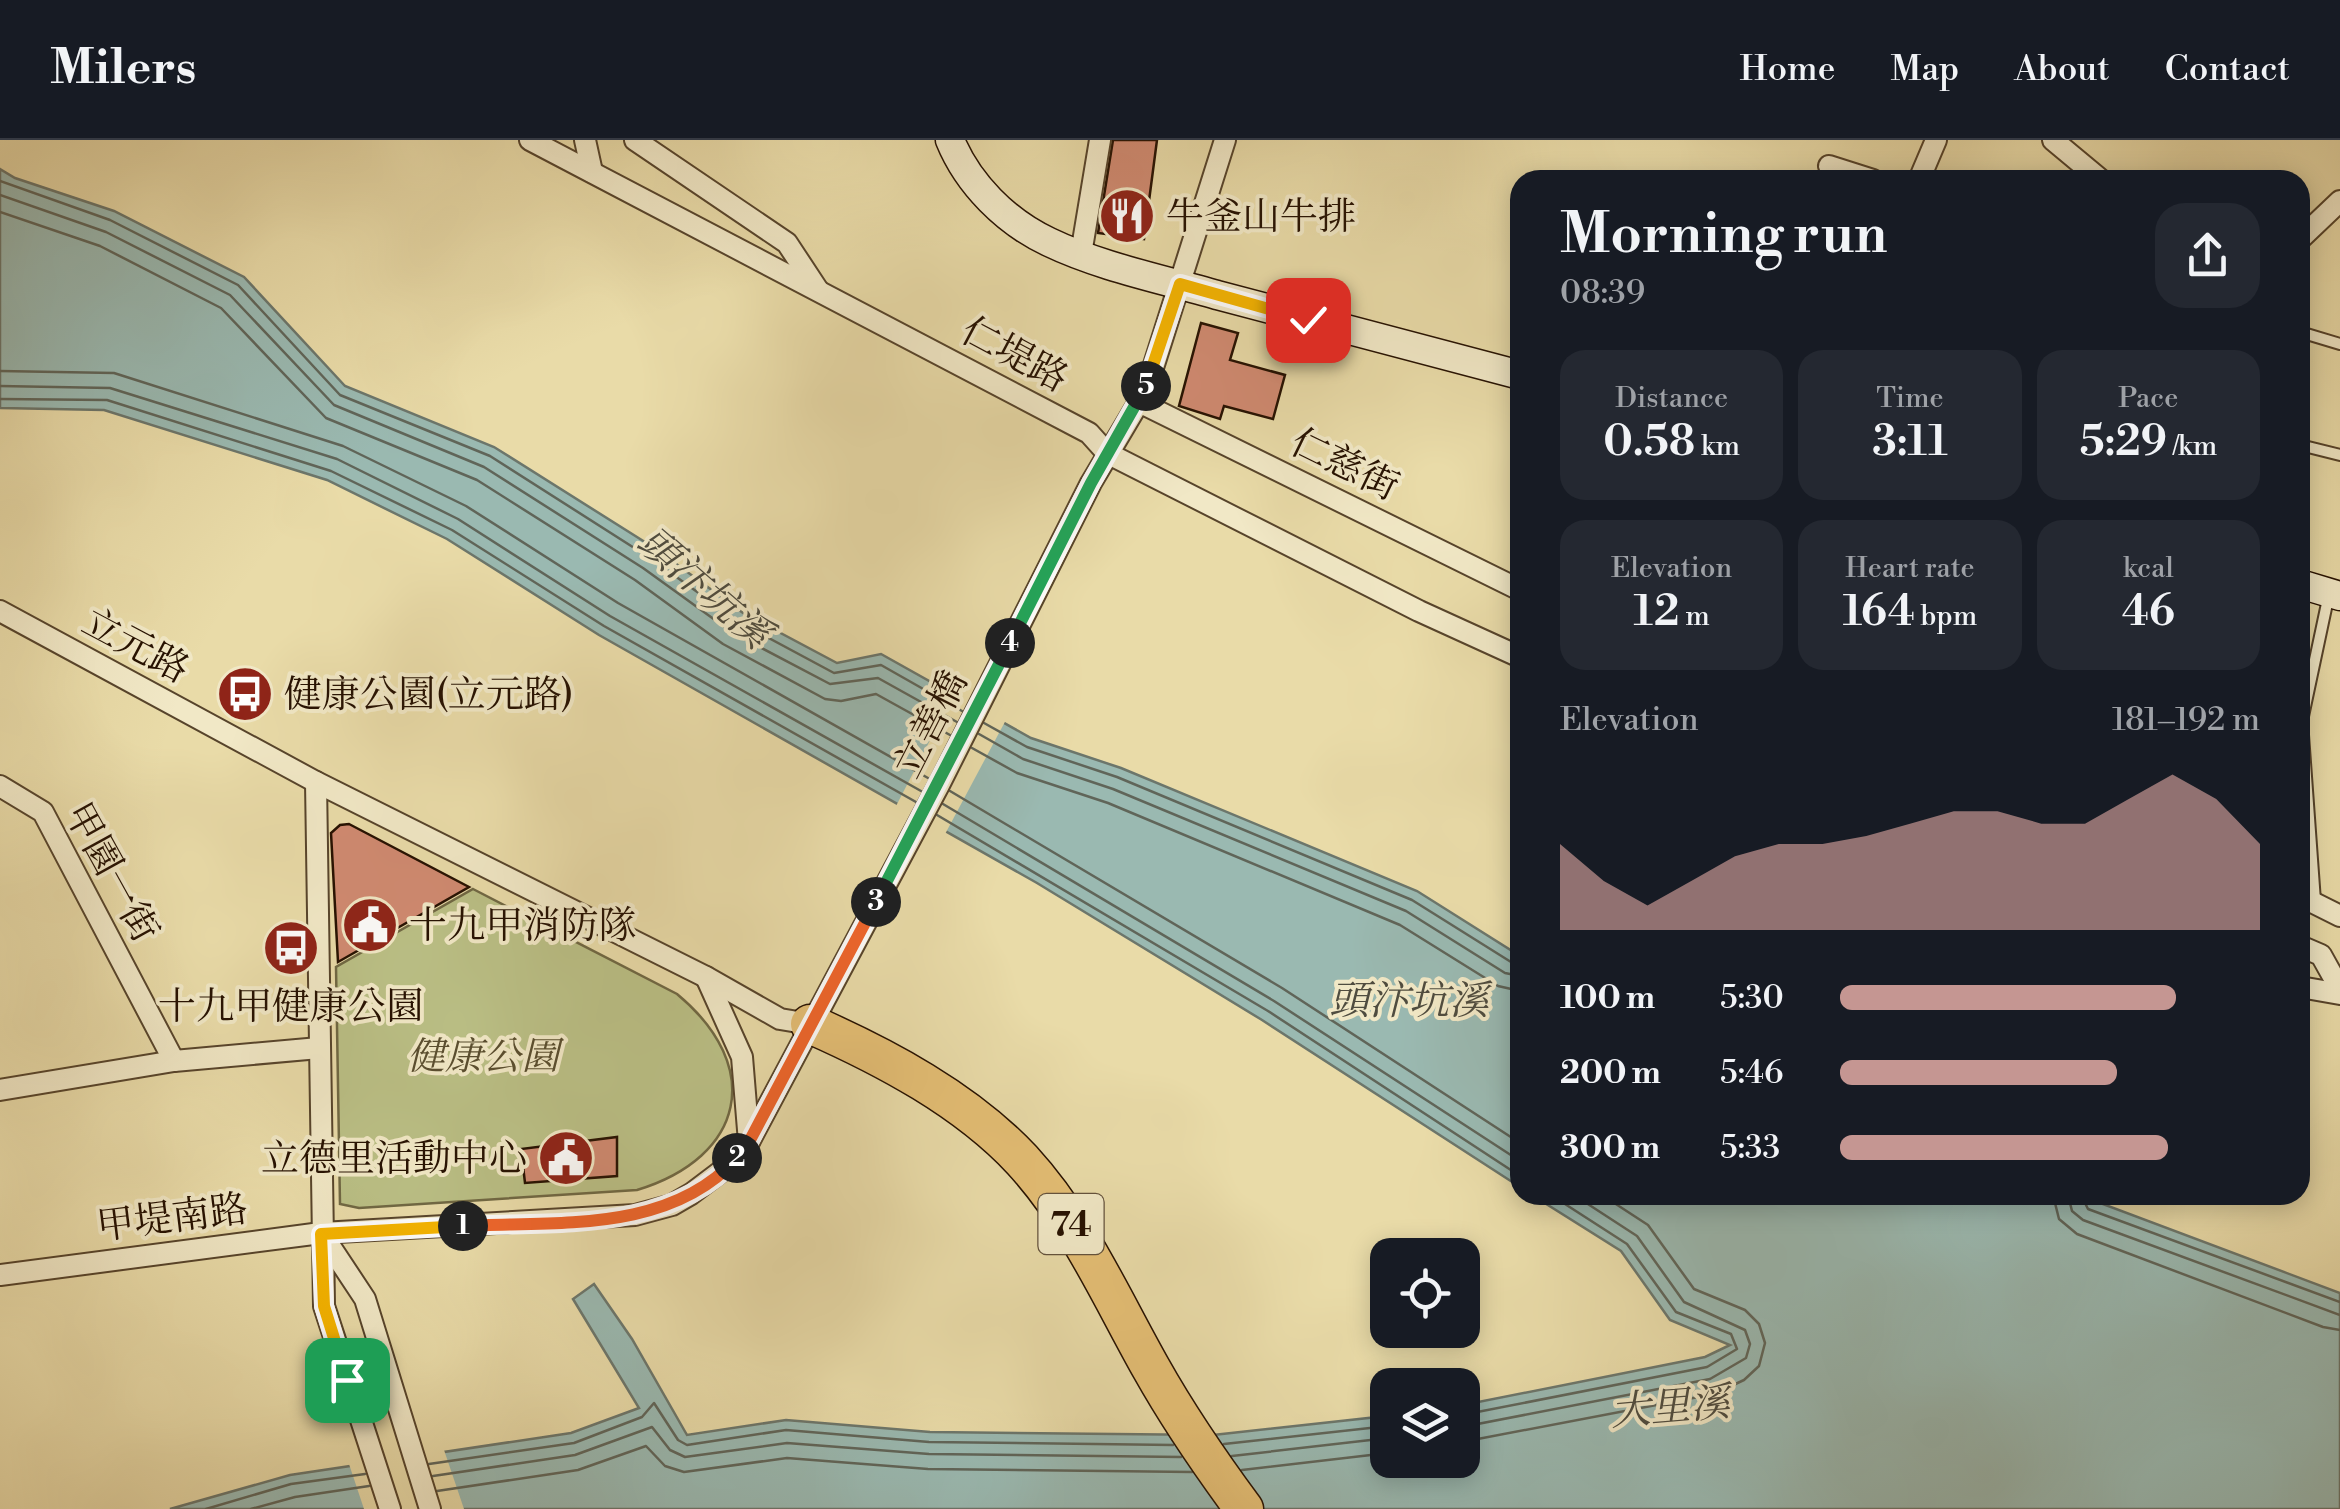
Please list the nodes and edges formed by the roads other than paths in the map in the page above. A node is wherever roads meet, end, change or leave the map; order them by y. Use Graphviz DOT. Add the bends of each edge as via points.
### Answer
graph roads {
  1 [pos="530,140"];
  2 [pos="584,140"];
  3 [pos="634,140"];
  4 [pos="950,140"];
  5 [pos="1100,140"];
  6 [pos="1225,140"];
  7 [pos="1936,140"];
  8 [pos="2053,140"];
  9 [pos="1829,166"];
  10 [pos="1842,170"];
  11 [pos="1923,170"];
  12 [pos="2089,170"];
  13 [pos="592,172"];
  14 [pos="2337,210"];
  15 [pos="2310,231"];
  16 [pos="1081,254"];
  17 [pos="1180,284"];
  18 [pos="818,290"];
  19 [pos="2310,335"];
  20 [pos="2340,344"];
  21 [pos="1510,372"];
  22 [pos="1139,402"];
  23 [pos="2310,448"];
  24 [pos="1107,452"];
  25 [pos="2340,455"];
  26 [pos="1510,585"];
  27 [pos="2310,587"];
  28 [pos="2335,595"];
  29 [pos="0,611"];
  30 [pos="1510,652"];
  31 [pos="2310,690"];
  32 [pos="316,782"];
  33 [pos="0,786"];
  34 [pos="2310,901"];
  35 [pos="2340,916"];
  36 [pos="2310,951"];
  37 [pos="706,977"];
  38 [pos="2310,989"];
  39 [pos="2340,991"];
  40 [pos="810,1024"];
  41 [pos="319,1048"];
  42 [pos="174,1061"];
  43 [pos="0,1090"];
  44 [pos="749,1142"];
  45 [pos="321,1234"];
  46 [pos="333,1268"];
  47 [pos="0,1275"];
  48 [pos="390,1509"];
  49 [pos="430,1509"];
  50 [pos="1244,1509"];
  1 -- 13 [label="street, 仁堤路"];
  2 -- 13 [label="street"];
  3 -- 18 [label="street" via="787,242"];
  4 -- 16 [label="main road" via="969,176 1012,220"];
  5 -- 16 [label="street"];
  6 -- 17 [label="street, 立善橋"];
  7 -- 11 [label="street"];
  8 -- 12 [label="street"];
  9 -- 10 [label="street"];
  13 -- 18 [label="street, 仁堤路"];
  14 -- 15 [label="street"];
  16 -- 17 [label="main road"];
  17 -- 21 [label="main road"];
  17 -- 22 [label="street, 立善橋"];
  18 -- 24 [label="street, 仁堤路" via="1089,433"];
  19 -- 20 [label="lane"];
  22 -- 24 [label="street, 立善橋"];
  22 -- 26 [label="street, 仁慈街"];
  23 -- 25 [label="lane"];
  24 -- 30 [label="street, 仁堤路"];
  24 -- 40 [label="street, 立善橋"];
  27 -- 28 [label="main road"];
  28 -- 31 [label="lane"];
  29 -- 32 [label="street, 立元路"];
  32 -- 37 [label="street"];
  32 -- 41 [label="street"];
  33 -- 42 [label="street, 甲園一街" via="43,812"];
  34 -- 35 [label="street"];
  36 -- 39 [label="street" via="2321,956"];
  37 -- 40 [label="street" via="780,1018"];
  37 -- 44 [label="street" via="742,1058"];
  38 -- 39 [label="street"];
  40 -- 44 [label="street, 甲堤南路"];
  40 -- 50 [label="highway, 74" via="954,1103 1024,1163 1069,1222 1176,1410"];
  41 -- 42 [label="street"];
  41 -- 45 [label="street"];
  42 -- 43 [label="street"];
  44 -- 45 [label="street, 甲堤南路" via="691,1194 643,1214"];
  45 -- 46 [label="street"];
  45 -- 47 [label="street, 甲堤南路"];
  46 -- 48 [label="street" via="324,1306"];
  46 -- 49 [label="street" via="365,1298"];
}
